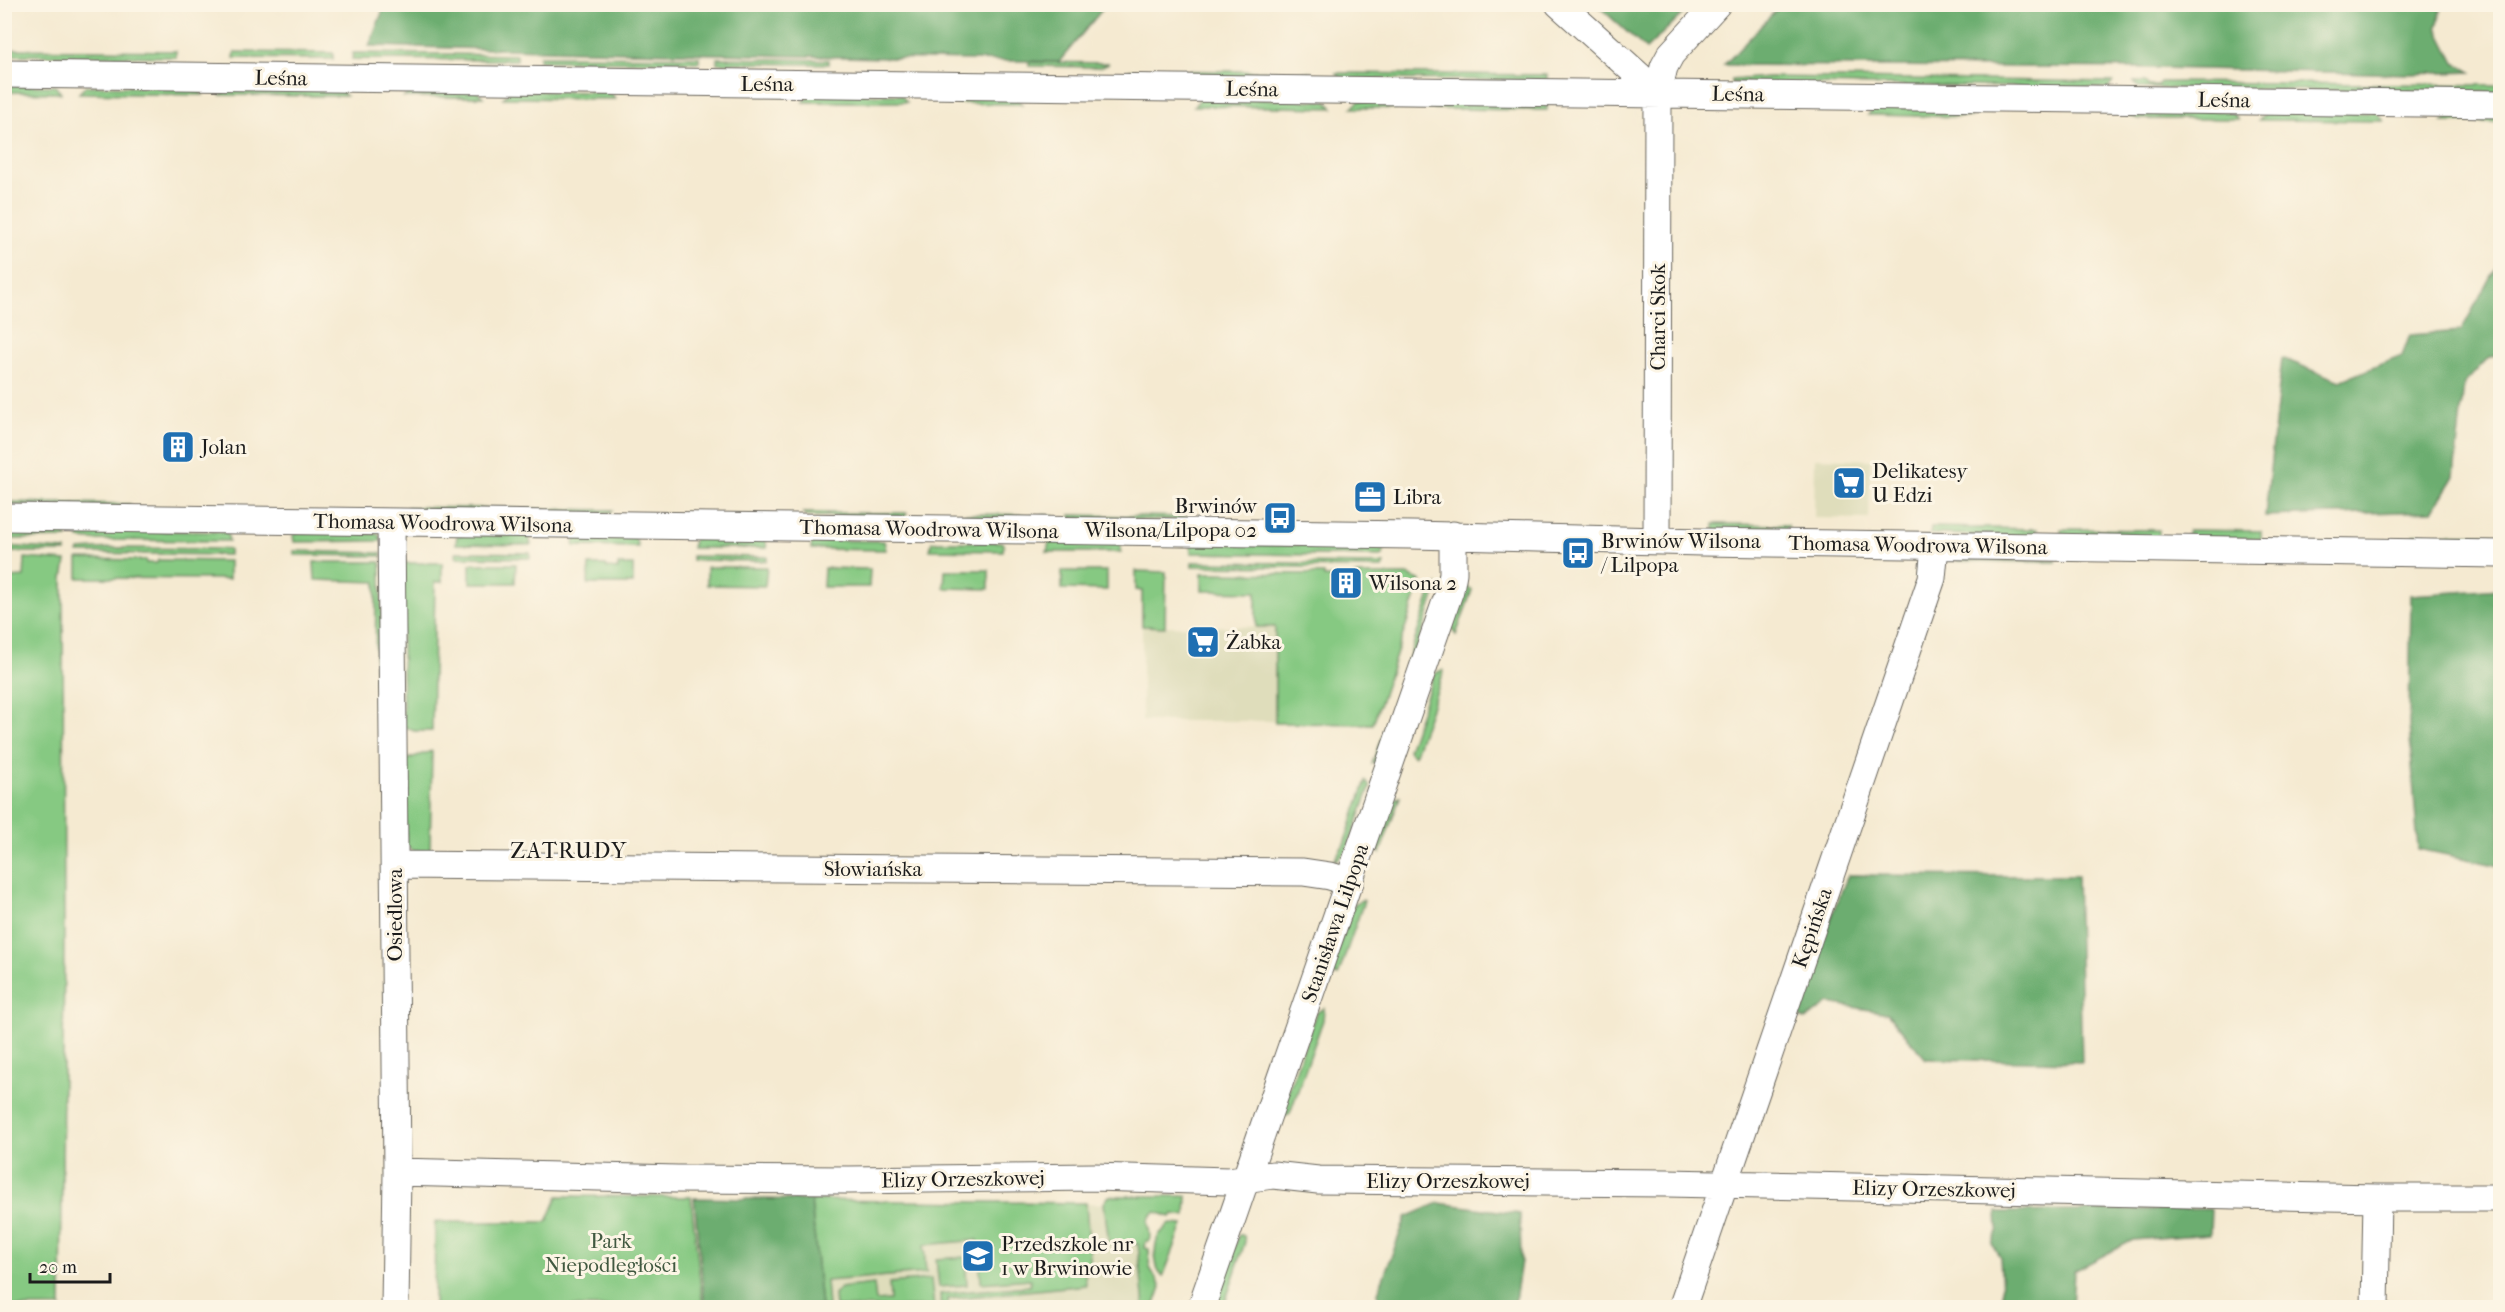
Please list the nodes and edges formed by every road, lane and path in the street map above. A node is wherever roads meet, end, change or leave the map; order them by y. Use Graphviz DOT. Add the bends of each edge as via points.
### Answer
graph roads {
  1 [pos="1559,4"];
  2 [pos="1717,4"];
  3 [pos="4,74"];
  4 [pos="1658,93"];
  5 [pos="2500,104"];
  6 [pos="4,517"];
  7 [pos="392,522"];
  8 [pos="1453,536"];
  9 [pos="1657,541"];
  10 [pos="1935,546"];
  11 [pos="2500,554"];
  12 [pos="395,865"];
  13 [pos="1350,882"];
  14 [pos="397,1172"];
  15 [pos="1246,1179"];
  16 [pos="1725,1184"];
  17 [pos="2376,1198"];
  18 [pos="2500,1198"];
  19 [pos="395,1308"];
  20 [pos="1201,1308"];
  21 [pos="1682,1308"];
  22 [pos="2375,1308"];
  1 -- 4 [label="street"];
  2 -- 4 [label="street, Charci Skok" via="1671,54"];
  3 -- 4 [label="street, Leśna"];
  4 -- 5 [label="street, Leśna"];
  4 -- 9 [label="street, Charci Skok"];
  6 -- 7 [label="street, Thomasa Woodrowa Wilsona"];
  7 -- 8 [label="street, Thomasa Woodrowa Wilsona"];
  7 -- 12 [label="street, Osiedlowa"];
  8 -- 9 [label="street, Thomasa Woodrowa Wilsona"];
  8 -- 13 [label="street, Stanisława Lilpopa" via="1450,590"];
  9 -- 10 [label="street, Thomasa Woodrowa Wilsona"];
  10 -- 11 [label="street, Thomasa Woodrowa Wilsona"];
  10 -- 16 [label="street, Kępińska" via="1932,578"];
  12 -- 13 [label="street, Słowiańska" via="1303,872"];
  12 -- 14 [label="street, Osiedlowa"];
  13 -- 15 [label="street, Stanisława Lilpopa"];
  14 -- 15 [label="street, Elizy Orzeszkowej" via="688,1179"];
  14 -- 19 [label="street, Osiedlowa"];
  15 -- 16 [label="street, Elizy Orzeszkowej" via="1273,1175 1318,1180"];
  15 -- 20 [label="street, Stanisława Lilpopa"];
  16 -- 17 [label="street, Elizy Orzeszkowej"];
  16 -- 21 [label="street, Kępińska"];
  17 -- 18 [label="street, Elizy Orzeszkowej"];
  17 -- 22 [label="street"];
}
